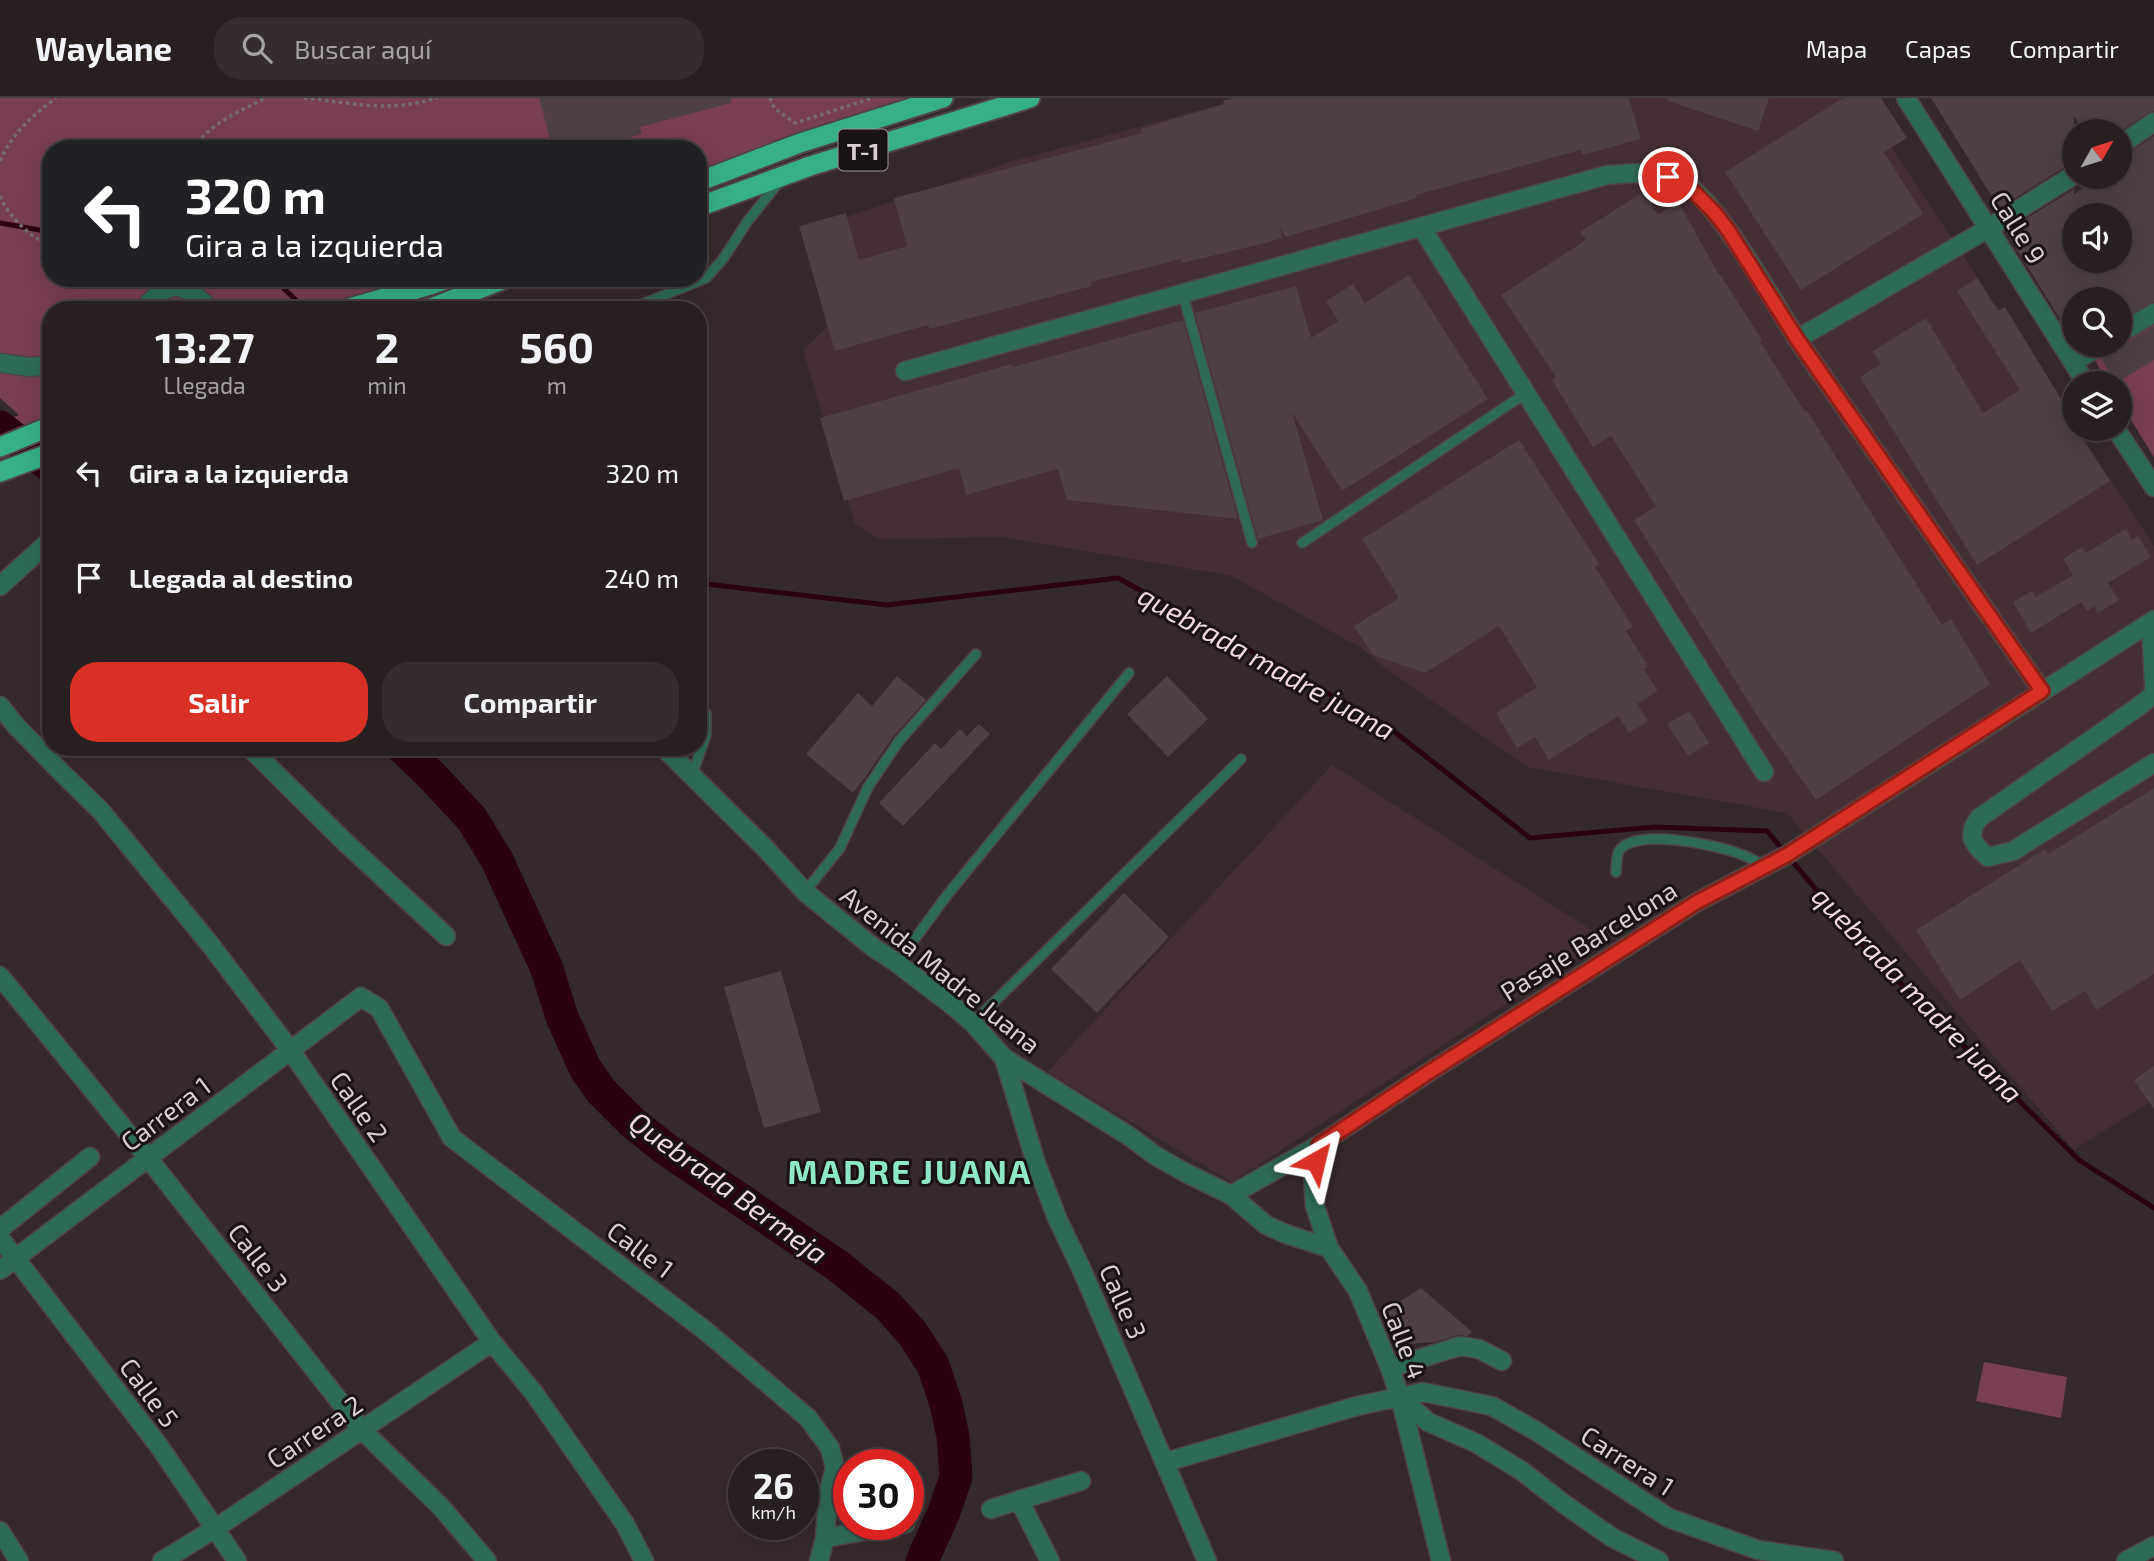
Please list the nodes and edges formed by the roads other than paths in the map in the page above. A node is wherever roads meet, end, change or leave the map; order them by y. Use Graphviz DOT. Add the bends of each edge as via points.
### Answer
graph roads {
  1 [pos="943,98"];
  2 [pos="1030,98"];
  3 [pos="1906,98"];
  4 [pos="2154,122"];
  5 [pos="2132,137"];
  6 [pos="784,176"];
  7 [pos="707,177"];
  8 [pos="2062,182"];
  9 [pos="707,204"];
  10 [pos="1422,228"];
  11 [pos="1989,228"];
  12 [pos="707,277"];
  13 [pos="174,287"];
  14 [pos="174,287"];
  15 [pos="423,287"];
  16 [pos="484,287"];
  17 [pos="684,287"];
  18 [pos="1182,295"];
  19 [pos="151,301"];
  20 [pos="202,301"];
  21 [pos="374,301"];
  22 [pos="449,301"];
  23 [pos="650,301"];
  24 [pos="2154,313"];
  25 [pos="2132,326"];
  26 [pos="1797,339"];
  27 [pos="2082,357"];
  28 [pos="2073,362"];
  29 [pos="0,363"];
  30 [pos="42,366"];
  31 [pos="2079,371"];
  32 [pos="905,372"];
  33 [pos="1526,393"];
  34 [pos="42,430"];
  35 [pos="2124,441"];
  36 [pos="0,447"];
  37 [pos="42,456"];
  38 [pos="0,472"];
  39 [pos="2154,487"];
  40 [pos="1252,543"];
  41 [pos="1302,543"];
  42 [pos="42,548"];
  43 [pos="0,586"];
  44 [pos="2153,621"];
  45 [pos="976,654"];
  46 [pos="1129,673"];
  47 [pos="2154,687"];
  48 [pos="2042,691"];
  49 [pos="0,706"];
  50 [pos="42,753"];
  51 [pos="45,756"];
  52 [pos="258,756"];
  53 [pos="672,756"];
  54 [pos="699,756"];
  55 [pos="1241,759"];
  56 [pos="2154,763"];
  57 [pos="1764,772"];
  58 [pos="692,775"];
  59 [pos="1765,866"];
  60 [pos="1616,872"];
  61 [pos="805,892"];
  62 [pos="446,936"];
  63 [pos="897,963"];
  64 [pos="0,976"];
  65 [pos="361,997"];
  66 [pos="973,1023"];
  67 [pos="290,1051"];
  68 [pos="1004,1058"];
  69 [pos="1319,1145"];
  70 [pos="90,1157"];
  71 [pos="148,1158"];
  72 [pos="1231,1195"];
  73 [pos="0,1228"];
  74 [pos="0,1238"];
  75 [pos="1329,1248"];
  76 [pos="15,1259"];
  77 [pos="0,1270"];
  78 [pos="492,1342"];
  79 [pos="1502,1361"];
  80 [pos="1390,1368"];
  81 [pos="1400,1397"];
  82 [pos="363,1431"];
  83 [pos="1166,1462"];
  84 [pos="1081,1481"];
  85 [pos="1019,1500"];
  86 [pos="991,1509"];
  87 [pos="216,1528"];
  88 [pos="0,1531"];
  89 [pos="833,1537"];
  90 [pos="825,1538"];
  91 [pos="2154,1546"];
  92 [pos="19,1561"];
  93 [pos="162,1561"];
  94 [pos="237,1561"];
  95 [pos="487,1561"];
  96 [pos="644,1561"];
  97 [pos="819,1561"];
  98 [pos="1050,1561"];
  99 [pos="1207,1561"];
  100 [pos="1441,1561"];
  101 [pos="1659,1561"];
  102 [pos="1834,1561"];
  103 [pos="2126,1561"];
  1 -- 7 [label="highway, T-1"];
  2 -- 6 [label="highway, T-1"];
  3 -- 11 [label="street, Calle 9"];
  4 -- 5 [label="street"];
  6 -- 9 [label="highway, T-1"];
  6 -- 12 [label="lane"];
  8 -- 11 [label="street"];
  10 -- 18 [label="street"];
  10 -- 26 [label="street" via="1607,175 1652,172 1684,182 1714,212"];
  10 -- 33 [label="street"];
  11 -- 26 [label="street"];
  11 -- 28 [label="street, Calle 9"];
  13 -- 19 [label="street"];
  14 -- 20 [label="street" via="193,292"];
  15 -- 21 [label="highway"];
  16 -- 22 [label="highway"];
  17 -- 23 [label="lane"];
  18 -- 32 [label="street"];
  18 -- 40 [label="lane"];
  24 -- 25 [label="street"];
  26 -- 48 [label="street"];
  27 -- 28 [label="street"];
  28 -- 31 [label="street, Calle 9"];
  29 -- 30 [label="street"];
  33 -- 41 [label="lane"];
  33 -- 57 [label="street"];
  34 -- 36 [label="highway"];
  35 -- 39 [label="street"];
  37 -- 38 [label="highway"];
  42 -- 43 [label="street"];
  44 -- 47 [label="street"];
  44 -- 48 [label="street, Pasaje Barcelona"];
  45 -- 61 [label="lane" via="899,741 868,787 841,848"];
  46 -- 63 [label="lane"];
  47 -- 56 [label="street" via="2153,695 2138,708 1979,818 1973,826 1975,847 1989,858 2013,851"];
  48 -- 59 [label="street, Pasaje Barcelona"];
  49 -- 50 [label="street, Calle 2"];
  51 -- 67 [label="street, Calle 2" via="100,810"];
  52 -- 62 [label="street"];
  53 -- 58 [label="street, Avenida Madre Juana"];
  54 -- 58 [label="lane"];
  55 -- 66 [label="lane"];
  58 -- 61 [label="street, Avenida Madre Juana"];
  59 -- 60 [label="lane" via="1708,845 1646,838 1625,844 1618,852"];
  59 -- 69 [label="street, Pasaje Barcelona" via="1697,902"];
  61 -- 63 [label="street, Avenida Madre Juana"];
  63 -- 66 [label="street, Avenida Madre Juana"];
  64 -- 71 [label="street, Calle 3"];
  65 -- 67 [label="street, Carrera 1"];
  65 -- 90 [label="street, Calle 1" via="379,1008 452,1138 707,1332 808,1418 830,1448 835,1468"];
  66 -- 68 [label="street, Avenida Madre Juana"];
  67 -- 71 [label="street, Carrera 1"];
  67 -- 78 [label="street, Calle 2"];
  68 -- 72 [label="street, Avenida Madre Juana" via="1166,1161"];
  68 -- 83 [label="street, Calle 3" via="1057,1218"];
  69 -- 72 [label="street, Pasaje Barcelona"];
  69 -- 75 [label="street, Calle 4" via="1312,1176 1315,1206"];
  70 -- 73 [label="street"];
  71 -- 76 [label="street, Carrera 1"];
  71 -- 82 [label="street, Calle 3"];
  72 -- 75 [label="street, Avenida Madre Juana" via="1266,1225"];
  74 -- 76 [label="street, Calle 5"];
  75 -- 80 [label="street, Calle 4" via="1358,1292"];
  76 -- 77 [label="street, Carrera 1"];
  76 -- 87 [label="street, Calle 5"];
  78 -- 82 [label="street, Carrera 2"];
  78 -- 96 [label="street, Calle 2" via="625,1524"];
  79 -- 80 [label="street" via="1479,1349 1460,1346"];
  80 -- 81 [label="street, Calle 4"];
  81 -- 83 [label="street, Carrera 1"];
  81 -- 100 [label="street, Calle 4"];
  81 -- 101 [label="street" via="1428,1422 1476,1443 1613,1538"];
  81 -- 102 [label="street, Carrera 1" via="1423,1392 1492,1406 1669,1518 1758,1550"];
  82 -- 87 [label="street, Carrera 2"];
  82 -- 95 [label="street, Calle 3" via="441,1507"];
  83 -- 99 [label="street, Calle 3"];
  84 -- 85 [label="street"];
  85 -- 86 [label="street"];
  85 -- 98 [label="street"];
  87 -- 93 [label="street, Carrera 2"];
  87 -- 94 [label="street, Calle 5"];
  88 -- 92 [label="street"];
  89 -- 90 [label="street"];
  90 -- 97 [label="street, Calle 1"];
  91 -- 103 [label="street"];
}
